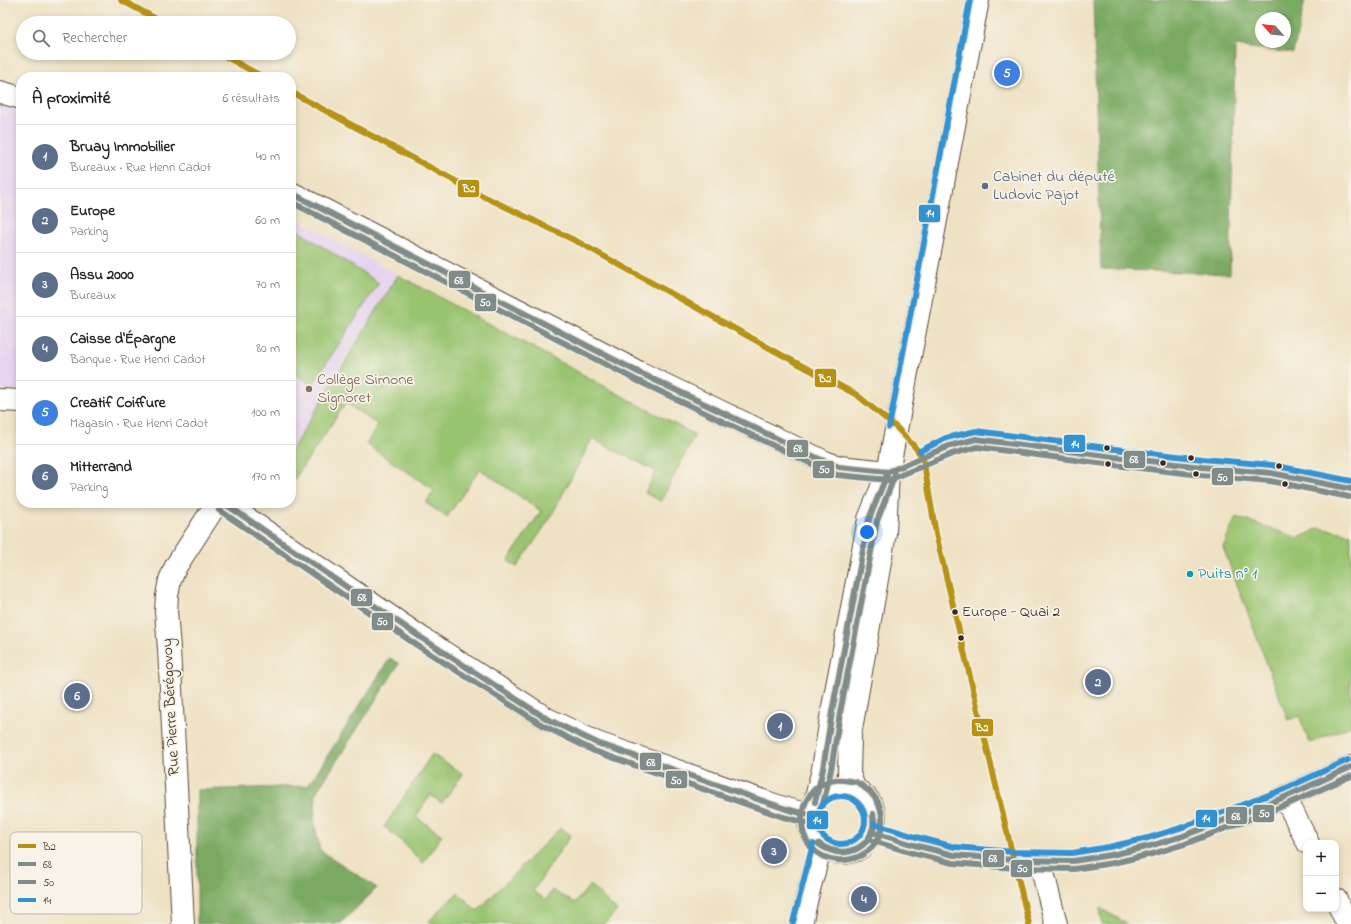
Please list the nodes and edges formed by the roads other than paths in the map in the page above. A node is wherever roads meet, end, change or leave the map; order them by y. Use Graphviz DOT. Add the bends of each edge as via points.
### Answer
graph roads {
  1 [pos="978,0"];
  2 [pos="0,92"];
  3 [pos="16,97"];
  4 [pos="296,196"];
  5 [pos="0,400"];
  6 [pos="16,401"];
  7 [pos="888,472"];
  8 [pos="214,508"];
  9 [pos="231,508"];
  10 [pos="1351,766"];
  11 [pos="855,790"];
  12 [pos="1285,796"];
  13 [pos="812,809"];
  14 [pos="872,832"];
  15 [pos="1307,840"];
  16 [pos="821,846"];
  17 [pos="1040,861"];
  18 [pos="1339,906"];
  19 [pos="183,924"];
  20 [pos="801,924"];
  21 [pos="1056,924"];
  22 [pos="1348,924"];
  1 -- 7 [label="main road"];
  2 -- 3 [label="main road"];
  4 -- 7 [label="main road" via="638,372 817,458 839,467"];
  5 -- 6 [label="main road"];
  7 -- 11 [label="main road" via="885,533 850,735 849,774"];
  7 -- 13 [label="main road" via="869,519 822,769"];
  8 -- 19 [label="main road, Rue Pierre Bérégovoy" via="176,566 167,596"];
  9 -- 13 [label="main road" via="423,639 547,719 597,743 786,809"];
  10 -- 12 [label="main road"];
  11 -- 13 [label="main road" via="836,788 826,791 818,797"];
  11 -- 14 [label="main road" via="870,804 874,822"];
  12 -- 15 [label="main road"];
  12 -- 17 [label="main road" via="1183,836 1150,846 1073,861"];
  13 -- 16 [label="main road" via="809,824 815,840"];
  14 -- 16 [label="main road" via="867,841 850,852 830,851"];
  14 -- 17 [label="main road" via="954,855"];
  16 -- 20 [label="main road"];
  17 -- 21 [label="main road"];
  18 -- 22 [label="main road"];
}
